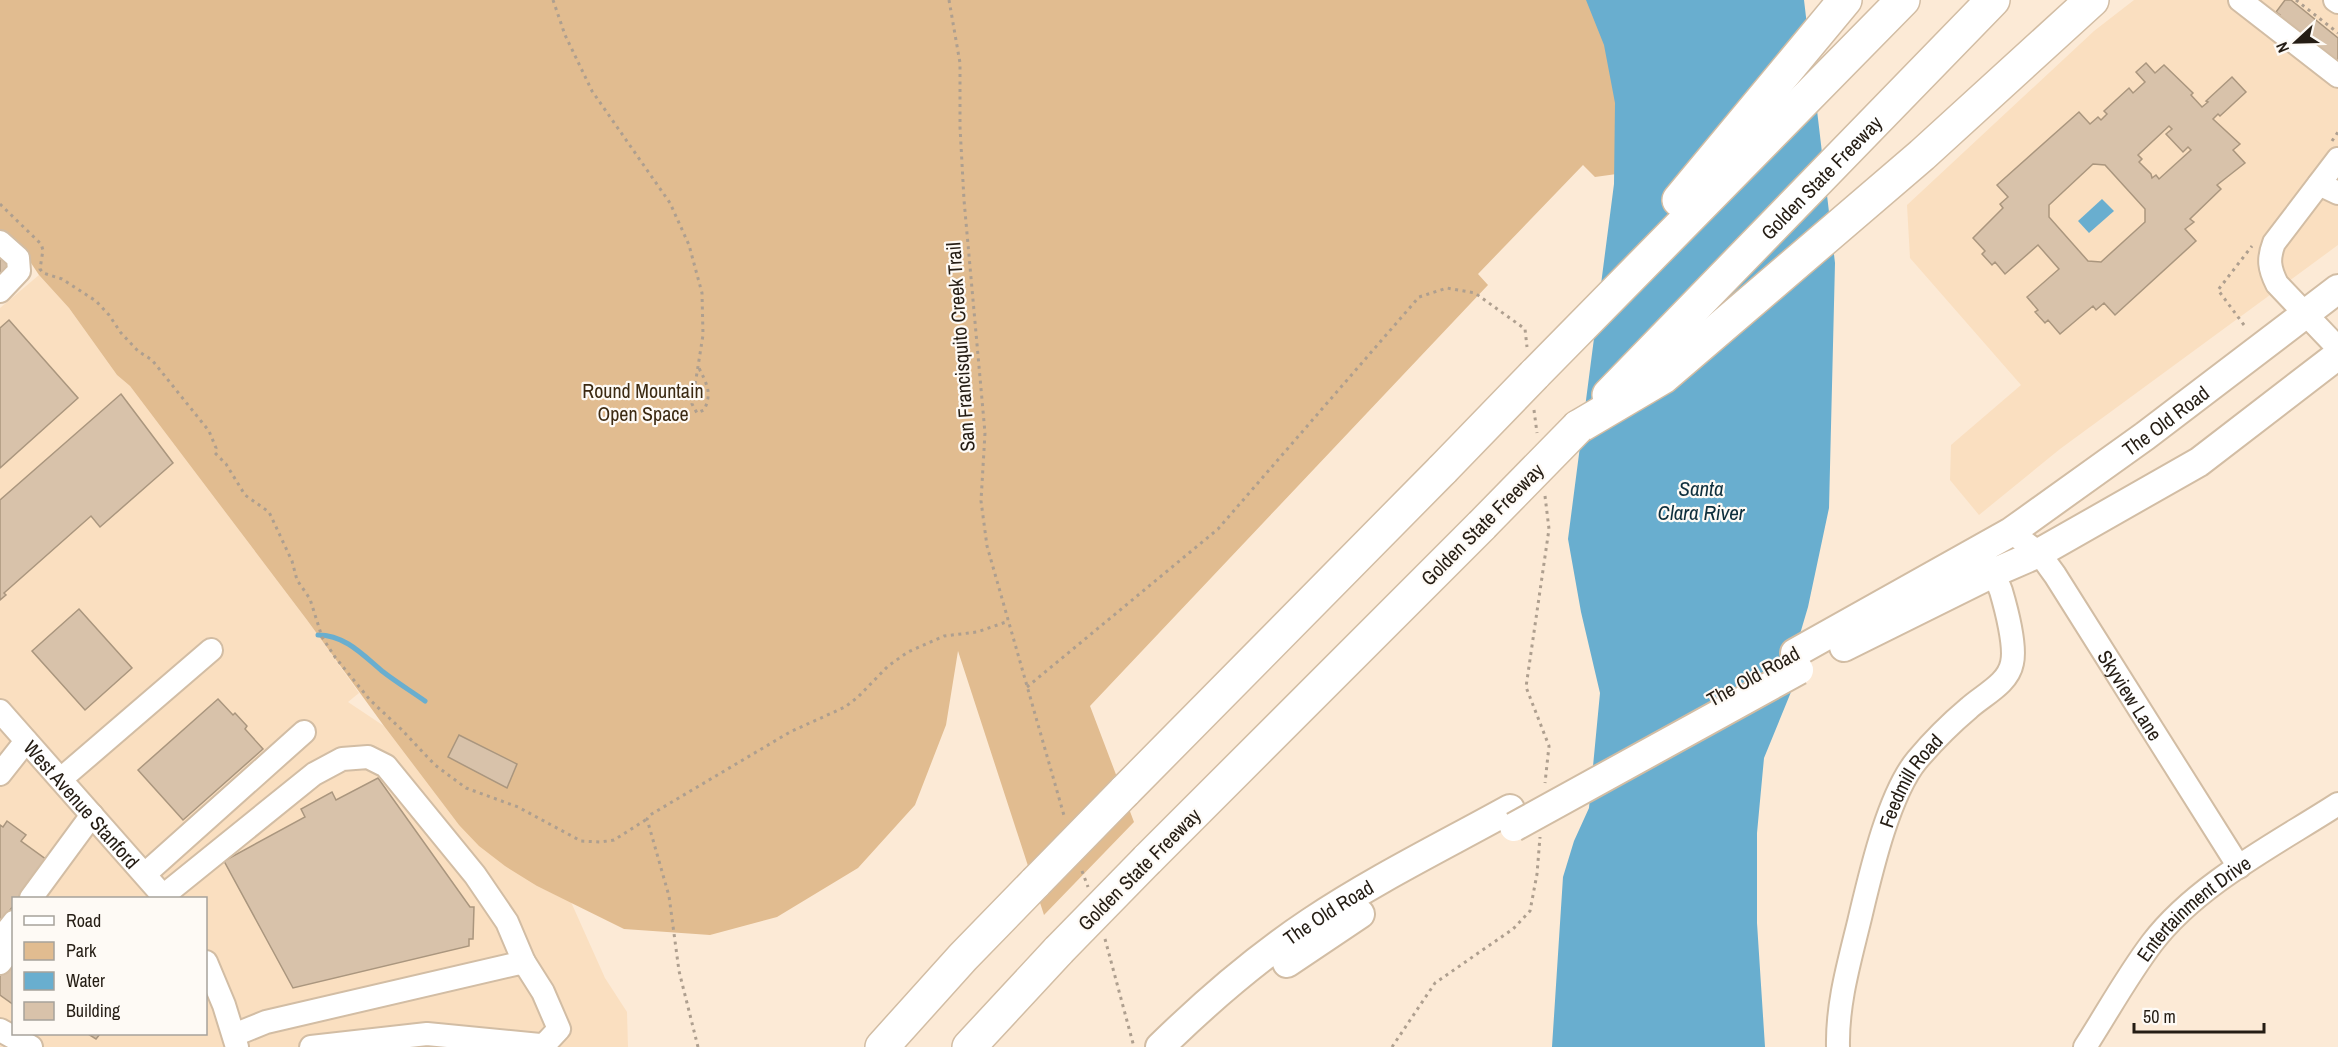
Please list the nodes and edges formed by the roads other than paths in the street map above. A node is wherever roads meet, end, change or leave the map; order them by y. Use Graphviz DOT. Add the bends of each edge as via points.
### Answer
graph roads {
  1 [pos="1845,0"];
  2 [pos="1903,0"];
  3 [pos="1993,0"];
  4 [pos="2092,0"];
  5 [pos="2240,0"];
  6 [pos="2338,76"];
  7 [pos="2338,159"];
  8 [pos="2329,189"];
  9 [pos="0,242"];
  10 [pos="2338,289"];
  11 [pos="0,291"];
  12 [pos="2306,314"];
  13 [pos="2338,348"];
  14 [pos="2338,355"];
  15 [pos="1534,375"];
  16 [pos="1578,427"];
  17 [pos="2011,532"];
  18 [pos="2039,553"];
  19 [pos="1986,561"];
  20 [pos="211,650"];
  21 [pos="1,716"];
  22 [pos="304,732"];
  23 [pos="26,741"];
  24 [pos="0,774"];
  25 [pos="61,779"];
  26 [pos="2338,804"];
  27 [pos="1512,818"];
  28 [pos="98,821"];
  29 [pos="2238,867"];
  30 [pos="146,874"];
  31 [pos="32,897"];
  32 [pos="50,897"];
  33 [pos="164,897"];
  34 [pos="12,925"];
  35 [pos="0,940"];
  36 [pos="12,948"];
  37 [pos="524,962"];
  38 [pos="0,963"];
  39 [pos="207,964"];
  40 [pos="0,1030"];
  41 [pos="236,1041"];
  42 [pos="543,1046"];
  43 [pos="31,1047"];
  44 [pos="311,1047"];
  45 [pos="882,1047"];
  46 [pos="969,1047"];
  47 [pos="1160,1047"];
  48 [pos="1186,1047"];
  49 [pos="1838,1047"];
  50 [pos="2085,1047"];
  1 -- 15 [label="highway"];
  2 -- 15 [label="highway"];
  3 -- 16 [label="highway, Golden State Freeway"];
  4 -- 16 [label="highway" via="1887,186 1663,377"];
  5 -- 6 [label="street"];
  7 -- 8 [label="street"];
  8 -- 12 [label="street" via="2274,243 2269,257 2270,271 2277,284"];
  9 -- 11 [label="street" via="18,258 19,272"];
  10 -- 12 [label="main road, The Old Road"];
  12 -- 13 [label="street"];
  12 -- 17 [label="main road, The Old Road"];
  14 -- 18 [label="main road, The Old Road" via="2199,462"];
  15 -- 45 [label="highway, bridge" via="963,957"];
  16 -- 46 [label="highway, Golden State Freeway, bridge" via="1147,860"];
  17 -- 18 [label="street, Skyview Lane"];
  17 -- 19 [label="main road, The Old Road"];
  18 -- 19 [label="main road, The Old Road"];
  18 -- 29 [label="street, Skyview Lane"];
  19 -- 27 [label="main road, The Old Road"];
  19 -- 49 [label="street, Feedmill Road" via="2001,591 2012,663 2000,683 1916,761 1900,788 1869,879 1845,981"];
  20 -- 25 [label="street"];
  21 -- 23 [label="street, West Avenue Stanford"];
  22 -- 30 [label="street"];
  23 -- 24 [label="street"];
  23 -- 25 [label="street, West Avenue Stanford"];
  25 -- 28 [label="street, West Avenue Stanford"];
  26 -- 29 [label="street, Entertainment Drive"];
  27 -- 47 [label="main road, The Old Road" via="1370,886 1311,922 1196,1013"];
  27 -- 48 [label="main road, The Old Road" via="1268,976"];
  28 -- 30 [label="street, West Avenue Stanford"];
  28 -- 31 [label="street"];
  28 -- 32 [label="street"];
  29 -- 50 [label="street, Entertainment Drive" via="2190,903 2152,943"];
  30 -- 33 [label="street, West Avenue Stanford"];
  33 -- 37 [label="street" via="314,774 342,759 368,757 386,766 476,875 507,922"];
  34 -- 35 [label="street"];
  36 -- 38 [label="street"];
  37 -- 41 [label="street" via="266,1022"];
  37 -- 42 [label="street" via="559,1029"];
  39 -- 41 [label="street"];
  40 -- 43 [label="street"];
  42 -- 44 [label="street" via="428,1034"];
}
